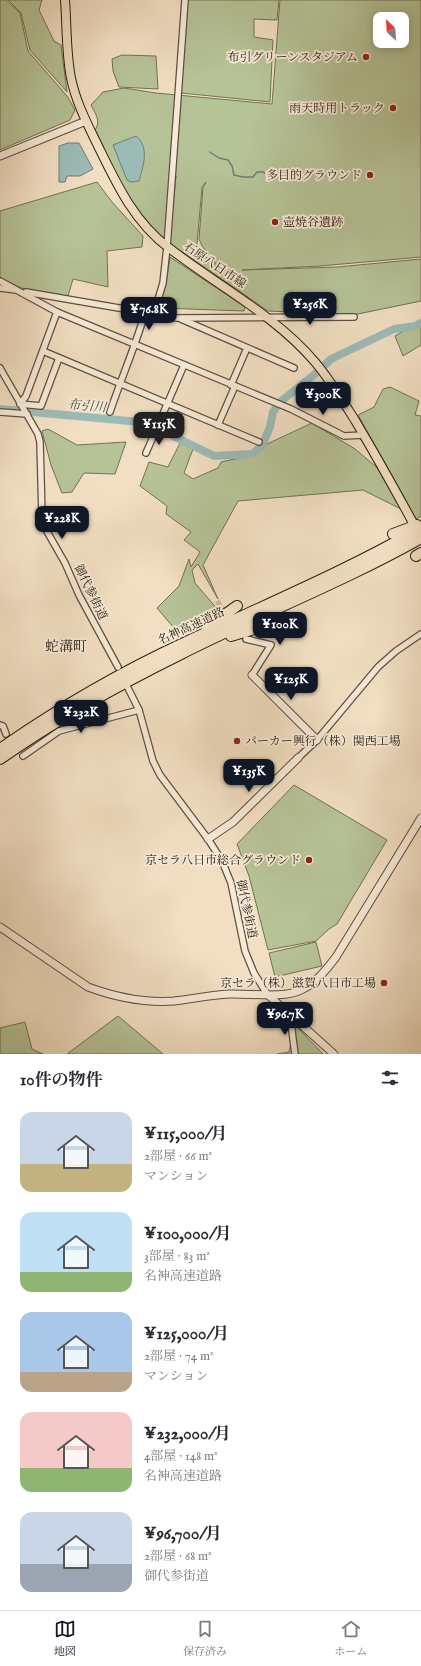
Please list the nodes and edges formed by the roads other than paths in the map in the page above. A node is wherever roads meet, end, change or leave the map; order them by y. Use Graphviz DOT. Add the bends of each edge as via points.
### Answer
graph roads {
  1 [pos="65,0"];
  2 [pos="185,0"];
  3 [pos="86,121"];
  4 [pos="0,156"];
  5 [pos="167,247"];
  6 [pos="0,281"];
  7 [pos="0,288"];
  8 [pos="22,291"];
  9 [pos="57,312"];
  10 [pos="145,313"];
  11 [pos="154,313"];
  12 [pos="354,317"];
  13 [pos="177,318"];
  14 [pos="267,318"];
  15 [pos="136,344"];
  16 [pos="247,348"];
  17 [pos="43,351"];
  18 [pos="59,358"];
  19 [pos="184,365"];
  20 [pos="0,368"];
  21 [pos="294,368"];
  22 [pos="120,383"];
  23 [pos="233,385"];
  24 [pos="168,404"];
  25 [pos="24,410"];
  26 [pos="0,412"];
  27 [pos="110,412"];
  28 [pos="218,425"];
  29 [pos="364,435"];
  30 [pos="259,442"];
  31 [pos="146,453"];
  32 [pos="417,522"];
  33 [pos="421,528"];
  34 [pos="392,534"];
  35 [pos="421,538"];
  36 [pos="237,606"];
  37 [pos="281,621"];
  38 [pos="421,634"];
  39 [pos="246,639"];
  40 [pos="181,654"];
  41 [pos="118,667"];
  42 [pos="130,670"];
  43 [pos="252,675"];
  44 [pos="128,688"];
  45 [pos="139,710"];
  46 [pos="0,725"];
  47 [pos="6,734"];
  48 [pos="317,740"];
  49 [pos="0,749"];
  50 [pos="23,756"];
  51 [pos="298,758"];
  52 [pos="0,759"];
  53 [pos="421,818"];
  54 [pos="208,838"];
  55 [pos="0,927"];
  56 [pos="267,994"];
  57 [pos="290,1016"];
  58 [pos="295,1054"];
  59 [pos="334,1054"];
  1 -- 3 [label="main road, 石原八日市線" via="71,78"];
  2 -- 5 [label="street"];
  3 -- 4 [label="street"];
  3 -- 5 [label="main road, 石原八日市線" via="129,205 138,218"];
  5 -- 11 [label="street" via="163,283"];
  5 -- 14 [label="main road, 石原八日市線"];
  6 -- 8 [label="street"];
  7 -- 8 [label="street"];
  8 -- 9 [label="street"];
  8 -- 10 [label="street"];
  9 -- 15 [label="street"];
  9 -- 17 [label="street"];
  10 -- 11 [label="street"];
  10 -- 15 [label="street"];
  11 -- 13 [label="street"];
  12 -- 14 [label="street"];
  13 -- 14 [label="street"];
  13 -- 16 [label="street"];
  14 -- 29 [label="main road, 石原八日市線" via="320,368"];
  15 -- 19 [label="street"];
  15 -- 22 [label="street"];
  16 -- 21 [label="street"];
  16 -- 23 [label="street"];
  17 -- 18 [label="street"];
  17 -- 25 [label="street" via="26,396"];
  18 -- 22 [label="street"];
  18 -- 25 [label="street" via="41,406"];
  19 -- 23 [label="street"];
  19 -- 24 [label="street"];
  20 -- 25 [label="street, 御代参街道"];
  22 -- 24 [label="street"];
  22 -- 27 [label="street"];
  23 -- 28 [label="street"];
  23 -- 29 [label="street" via="344,436"];
  24 -- 28 [label="street"];
  24 -- 31 [label="street"];
  25 -- 26 [label="street"];
  25 -- 41 [label="street, 御代参街道" via="40,442 42,516 45,528"];
  28 -- 30 [label="street"];
  29 -- 32 [label="main road, 石原八日市線"];
  32 -- 34 [label="highway"];
  33 -- 42 [label="highway, 名神高速道路" via="314,583"];
  35 -- 40 [label="highway, 名神高速道路"];
  36 -- 42 [label="highway"];
  37 -- 40 [label="highway"];
  38 -- 48 [label="street" via="378,667"];
  39 -- 43 [label="street" via="271,644"];
  40 -- 52 [label="highway, 名神高速道路" via="70,713"];
  42 -- 49 [label="highway, 名神高速道路" via="65,707"];
  43 -- 48 [label="street"];
  44 -- 45 [label="street, 御代参街道"];
  45 -- 50 [label="street" via="59,731"];
  45 -- 54 [label="street, 御代参街道" via="156,768"];
  46 -- 47 [label="street"];
  48 -- 51 [label="street"];
  51 -- 54 [label="street" via="233,822"];
  53 -- 56 [label="street" via="336,958 320,976 300,991 283,995"];
  54 -- 56 [label="street, 御代参街道" via="231,883 245,952"];
  55 -- 56 [label="street" via="88,987 103,992 134,999 174,1001 228,994"];
  56 -- 57 [label="street, 御代参街道"];
  57 -- 58 [label="street"];
  57 -- 59 [label="street, 御代参街道"];
}
